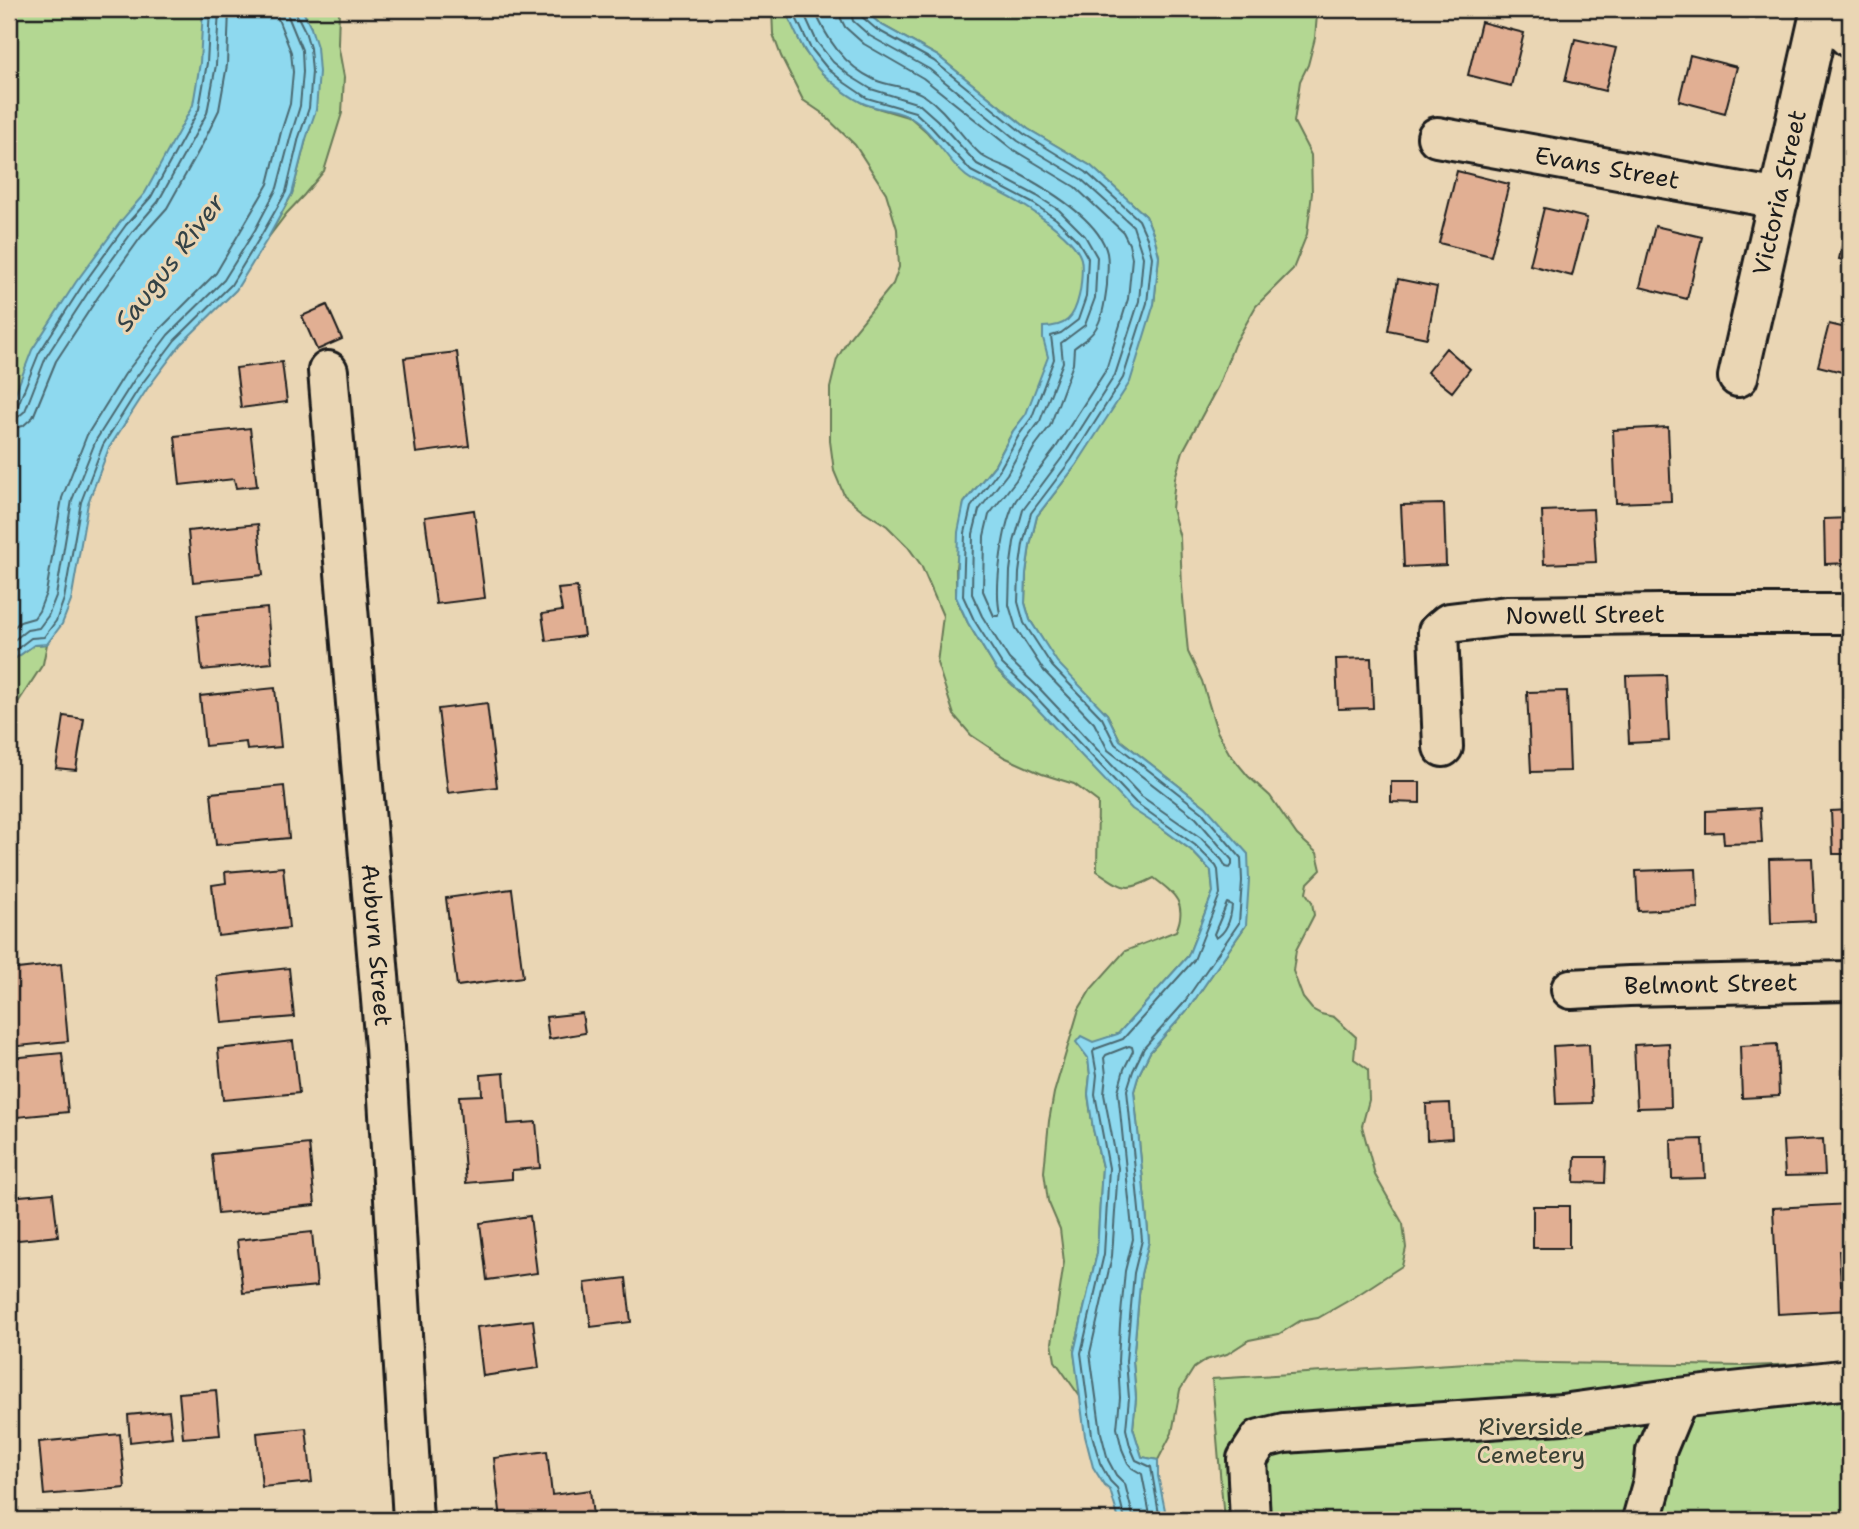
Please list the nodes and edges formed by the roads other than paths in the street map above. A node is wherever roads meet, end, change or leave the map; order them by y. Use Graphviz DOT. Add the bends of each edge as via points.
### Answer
graph roads {
  1 [pos="1823,9"];
  2 [pos="1850,38"];
  3 [pos="1437,137"];
  4 [pos="1779,200"];
  5 [pos="328,371"];
  6 [pos="1738,377"];
  7 [pos="1850,614"];
  8 [pos="1443,747"];
  9 [pos="1850,981"];
  10 [pos="1572,989"];
  11 [pos="1850,1379"];
  12 [pos="1678,1398"];
  13 [pos="413,1520"];
  14 [pos="1250,1520"];
  15 [pos="1642,1520"];
  1 -- 2 [label="street"];
  1 -- 4 [label="street, Victoria Street"];
  3 -- 4 [label="street, Evans Street"];
  4 -- 6 [label="street, Victoria Street"];
  5 -- 13 [label="street, Auburn Street" via="385,1047"];
  7 -- 8 [label="street, Nowell Street" via="1507,616 1449,623 1438,632"];
  9 -- 10 [label="street, Belmont Street"];
  11 -- 12 [label="street"];
  12 -- 14 [label="street" via="1562,1414 1284,1433 1260,1439 1247,1459"];
  12 -- 15 [label="street" via="1656,1451"];
}
